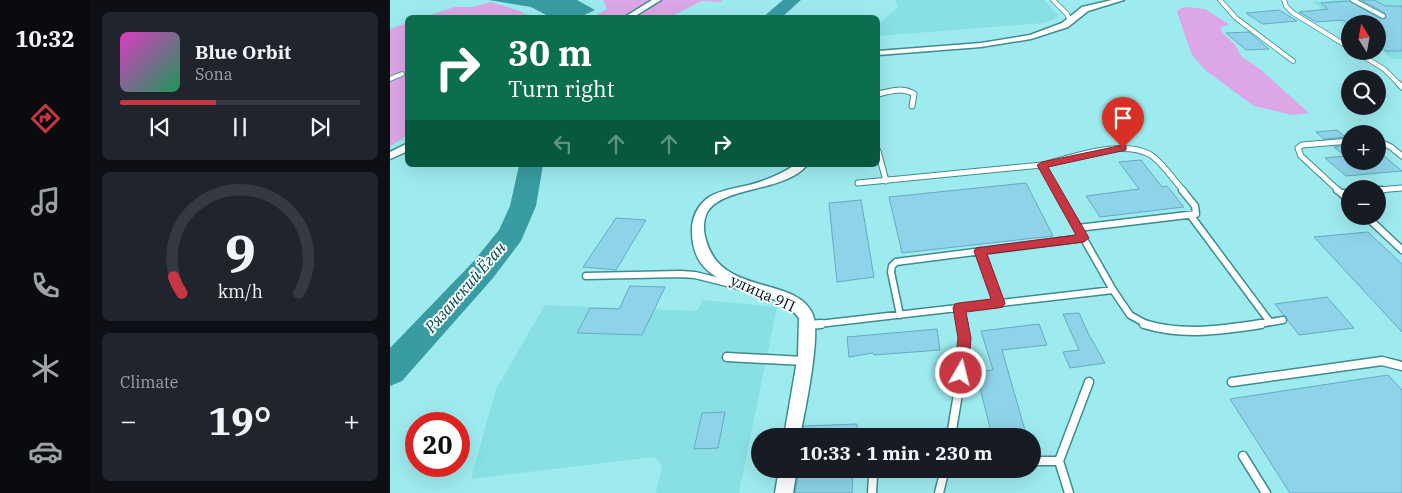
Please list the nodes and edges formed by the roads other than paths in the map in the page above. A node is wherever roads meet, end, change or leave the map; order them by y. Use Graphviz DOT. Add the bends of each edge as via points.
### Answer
graph roads {
  1 [pos="657,0"];
  2 [pos="1053,0"];
  3 [pos="1120,0"];
  4 [pos="1220,0"];
  5 [pos="1284,0"];
  6 [pos="1353,0"];
  7 [pos="631,15"];
  8 [pos="1381,15"];
  9 [pos="1070,21"];
  10 [pos="1341,42"];
  11 [pos="880,53"];
  12 [pos="1293,60"];
  13 [pos="1370,60"];
  14 [pos="405,74"];
  15 [pos="390,78"];
  16 [pos="1402,87"];
  17 [pos="880,94"];
  18 [pos="912,106"];
  19 [pos="1341,143"];
  20 [pos="1386,145"];
  21 [pos="405,148"];
  22 [pos="390,156"];
  23 [pos="1402,156"];
  24 [pos="880,158"];
  25 [pos="1042,165"];
  26 [pos="798,167"];
  27 [pos="886,181"];
  28 [pos="858,183"];
  29 [pos="1402,188"];
  30 [pos="1386,189"];
  31 [pos="1341,193"];
  32 [pos="1191,216"];
  33 [pos="1376,225"];
  34 [pos="1078,228"];
  35 [pos="1084,238"];
  36 [pos="1402,250"];
  37 [pos="980,251"];
  38 [pos="586,276"];
  39 [pos="750,288"];
  40 [pos="1113,290"];
  41 [pos="998,303"];
  42 [pos="959,308"];
  43 [pos="900,315"];
  44 [pos="1283,320"];
  45 [pos="1270,322"];
  46 [pos="808,326"];
  47 [pos="727,357"];
  48 [pos="804,361"];
  49 [pos="1402,366"];
  50 [pos="1089,382"];
  51 [pos="1232,382"];
  52 [pos="793,428"];
  53 [pos="952,428"];
  54 [pos="1243,456"];
  55 [pos="1041,461"];
  56 [pos="1059,461"];
  57 [pos="786,478"];
  58 [pos="872,478"];
  59 [pos="943,478"];
  60 [pos="784,493"];
  61 [pos="872,493"];
  62 [pos="939,493"];
  63 [pos="1069,493"];
  64 [pos="1266,493"];
  1 -- 7 [label="street"];
  2 -- 9 [label="lane"];
  3 -- 9 [label="street" via="1085,10"];
  4 -- 12 [label="lane" via="1231,14"];
  5 -- 10 [label="lane" via="1293,13"];
  6 -- 8 [label="lane"];
  9 -- 11 [label="street" via="1049,32 1016,40"];
  13 -- 16 [label="lane"];
  14 -- 15 [label="lane"];
  17 -- 18 [label="lane" via="911,91 914,94"];
  19 -- 31 [label="lane" via="1298,148 1301,156"];
  20 -- 23 [label="lane"];
  21 -- 22 [label="street"];
  24 -- 27 [label="lane"];
  25 -- 27 [label="lane"];
  25 -- 32 [label="lane" via="1112,149 1140,150 1159,164 1195,206 1196,214"];
  25 -- 34 [label="lane"];
  26 -- 39 [label="street, улица 9П" via="772,180 720,196 701,212 698,228 702,256 720,273"];
  27 -- 28 [label="lane"];
  29 -- 30 [label="lane"];
  32 -- 34 [label="lane"];
  32 -- 45 [label="lane"];
  33 -- 36 [label="lane"];
  34 -- 35 [label="lane"];
  35 -- 37 [label="lane"];
  35 -- 40 [label="lane"];
  37 -- 41 [label="lane"];
  37 -- 43 [label="lane" via="896,262 891,272"];
  38 -- 39 [label="lane" via="696,275"];
  39 -- 46 [label="street, улица 9П" via="795,304 803,311"];
  40 -- 41 [label="lane"];
  40 -- 45 [label="lane" via="1130,315 1164,330 1194,331"];
  41 -- 42 [label="lane"];
  42 -- 43 [label="lane"];
  42 -- 53 [label="lane" via="965,352"];
  43 -- 46 [label="lane"];
  44 -- 45 [label="lane"];
  46 -- 48 [label="street, улица 9П"];
  47 -- 48 [label="lane"];
  48 -- 52 [label="street, улица 9П"];
  49 -- 51 [label="lane" via="1382,361"];
  50 -- 56 [label="lane"];
  54 -- 64 [label="lane"];
  55 -- 56 [label="lane"];
  56 -- 63 [label="lane"];
  57 -- 60 [label="street"];
  58 -- 61 [label="lane"];
  59 -- 62 [label="lane"];
}
